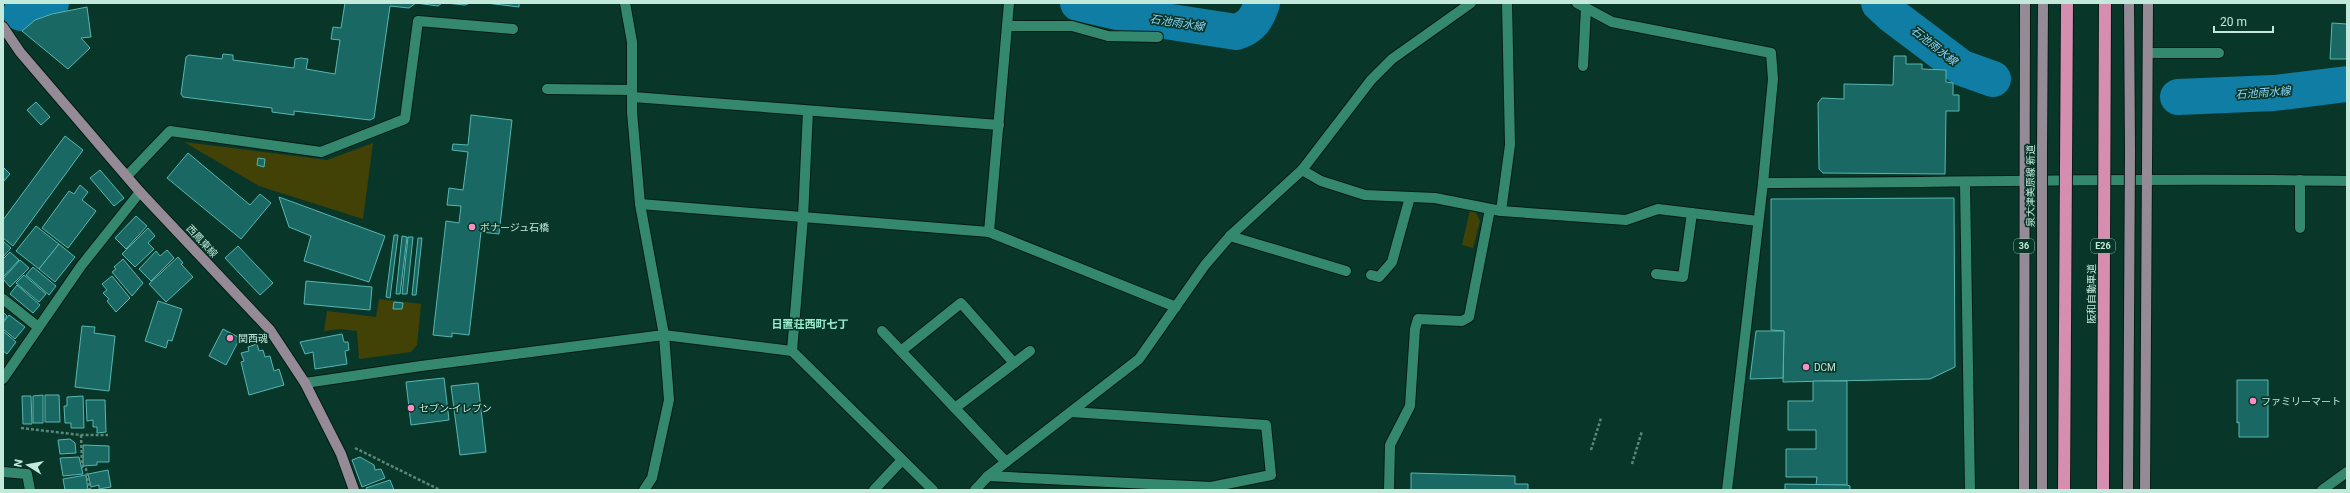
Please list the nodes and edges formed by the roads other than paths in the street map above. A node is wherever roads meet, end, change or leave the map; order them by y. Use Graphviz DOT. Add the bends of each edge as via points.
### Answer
graph roads {
  1 [pos="625,3"];
  2 [pos="1009,3"];
  3 [pos="1471,3"];
  4 [pos="1507,3"];
  5 [pos="2025,3"];
  6 [pos="2042,3"];
  7 [pos="2066,3"];
  8 [pos="2106,3"];
  9 [pos="2129,3"];
  10 [pos="2148,3"];
  11 [pos="1582,5"];
  12 [pos="1007,26"];
  13 [pos="3,27"];
  14 [pos="513,29"];
  15 [pos="1158,37"];
  16 [pos="2219,53"];
  17 [pos="2148,54"];
  18 [pos="1583,66"];
  19 [pos="547,89"];
  20 [pos="632,93"];
  21 [pos="808,111"];
  22 [pos="999,125"];
  23 [pos="1302,170"];
  24 [pos="127,176"];
  25 [pos="2148,180"];
  26 [pos="2300,180"];
  27 [pos="2023,182"];
  28 [pos="2347,182"];
  29 [pos="1763,183"];
  30 [pos="1965,183"];
  31 [pos="140,192"];
  32 [pos="1410,197"];
  33 [pos="640,204"];
  34 [pos="1490,209"];
  35 [pos="1501,211"];
  36 [pos="1692,213"];
  37 [pos="803,217"];
  38 [pos="1758,221"];
  39 [pos="2300,228"];
  40 [pos="989,232"];
  41 [pos="1230,236"];
  42 [pos="1346,271"];
  43 [pos="1656,274"];
  44 [pos="1371,275"];
  45 [pos="3,299"];
  46 [pos="1176,307"];
  47 [pos="38,326"];
  48 [pos="882,331"];
  49 [pos="664,335"];
  50 [pos="792,351"];
  51 [pos="901,351"];
  52 [pos="1030,351"];
  53 [pos="1014,364"];
  54 [pos="3,378"];
  55 [pos="306,383"];
  56 [pos="955,408"];
  57 [pos="1071,412"];
  58 [pos="902,460"];
  59 [pos="1006,462"];
  60 [pos="3,472"];
  61 [pos="2347,472"];
  62 [pos="988,476"];
  63 [pos="2335,486"];
  64 [pos="30,490"];
  65 [pos="354,490"];
  66 [pos="644,490"];
  67 [pos="874,490"];
  68 [pos="933,490"];
  69 [pos="975,490"];
  70 [pos="1389,490"];
  71 [pos="1727,490"];
  72 [pos="1970,490"];
  73 [pos="2024,490"];
  74 [pos="2042,490"];
  75 [pos="2064,490"];
  76 [pos="2103,490"];
  77 [pos="2128,490"];
  78 [pos="2145,490"];
  79 [pos="2322,490"];
  1 -- 20 [label="street" via="632,42"];
  2 -- 12 [label="street"];
  3 -- 23 [label="street" via="1392,59 1371,80"];
  4 -- 35 [label="street" via="1510,145"];
  5 -- 27 [label="main road, 36"];
  6 -- 74 [label="main road, 泉大津美原線 新道 / 36, bridge"];
  7 -- 75 [label="highway, bridge"];
  8 -- 76 [label="highway, 阪和自動車道 / E26, bridge"];
  9 -- 77 [label="main road, bridge"];
  10 -- 17 [label="main road"];
  11 -- 18 [label="street"];
  11 -- 29 [label="street" via="1612,22 1771,53 1774,79"];
  12 -- 15 [label="street" via="1072,26 1108,36"];
  12 -- 22 [label="street"];
  13 -- 24 [label="main road, 西鳳東線" via="20,52"];
  14 -- 24 [label="street" via="418,21 405,119 321,152 170,131"];
  16 -- 17 [label="street"];
  17 -- 25 [label="main road"];
  19 -- 20 [label="street"];
  20 -- 21 [label="street"];
  20 -- 33 [label="street"];
  21 -- 22 [label="street"];
  21 -- 37 [label="street"];
  22 -- 40 [label="street"];
  23 -- 32 [label="street" via="1321,181 1365,195"];
  23 -- 41 [label="street"];
  24 -- 31 [label="main road, 西鳳東線"];
  25 -- 26 [label="street"];
  25 -- 27 [label="street"];
  25 -- 78 [label="main road"];
  26 -- 28 [label="street"];
  26 -- 39 [label="street"];
  27 -- 30 [label="street"];
  27 -- 73 [label="main road, 36"];
  29 -- 30 [label="street"];
  29 -- 38 [label="street"];
  30 -- 72 [label="street"];
  31 -- 47 [label="street" via="81,266"];
  31 -- 55 [label="main road, 西鳳東線" via="270,330"];
  32 -- 34 [label="street" via="1435,198"];
  32 -- 44 [label="street" via="1392,262 1379,277"];
  33 -- 37 [label="street"];
  33 -- 49 [label="street"];
  34 -- 35 [label="street"];
  34 -- 70 [label="street" via="1469,317 1462,321 1418,319 1415,329 1410,406 1390,445"];
  35 -- 36 [label="street" via="1626,220 1658,209"];
  36 -- 38 [label="street"];
  36 -- 43 [label="street" via="1683,278"];
  37 -- 40 [label="street"];
  37 -- 50 [label="street"];
  38 -- 71 [label="street" via="1726,457"];
  40 -- 46 [label="street"];
  41 -- 42 [label="street"];
  41 -- 46 [label="street" via="1205,265"];
  45 -- 47 [label="street"];
  46 -- 57 [label="street" via="1139,359"];
  47 -- 54 [label="street"];
  48 -- 51 [label="street"];
  49 -- 50 [label="street"];
  49 -- 55 [label="street"];
  49 -- 66 [label="street" via="669,400 652,478"];
  50 -- 58 [label="street"];
  51 -- 53 [label="street" via="961,304"];
  51 -- 56 [label="street"];
  52 -- 53 [label="street"];
  53 -- 56 [label="street"];
  55 -- 65 [label="main road, 西鳳東線" via="332,436"];
  56 -- 59 [label="street"];
  57 -- 59 [label="street"];
  57 -- 62 [label="street" via="1266,425 1271,475 1212,487"];
  58 -- 67 [label="street"];
  58 -- 68 [label="street"];
  59 -- 62 [label="street"];
  60 -- 64 [label="street" via="27,474"];
  61 -- 63 [label="street"];
  62 -- 69 [label="street"];
  63 -- 79 [label="street"];
}
